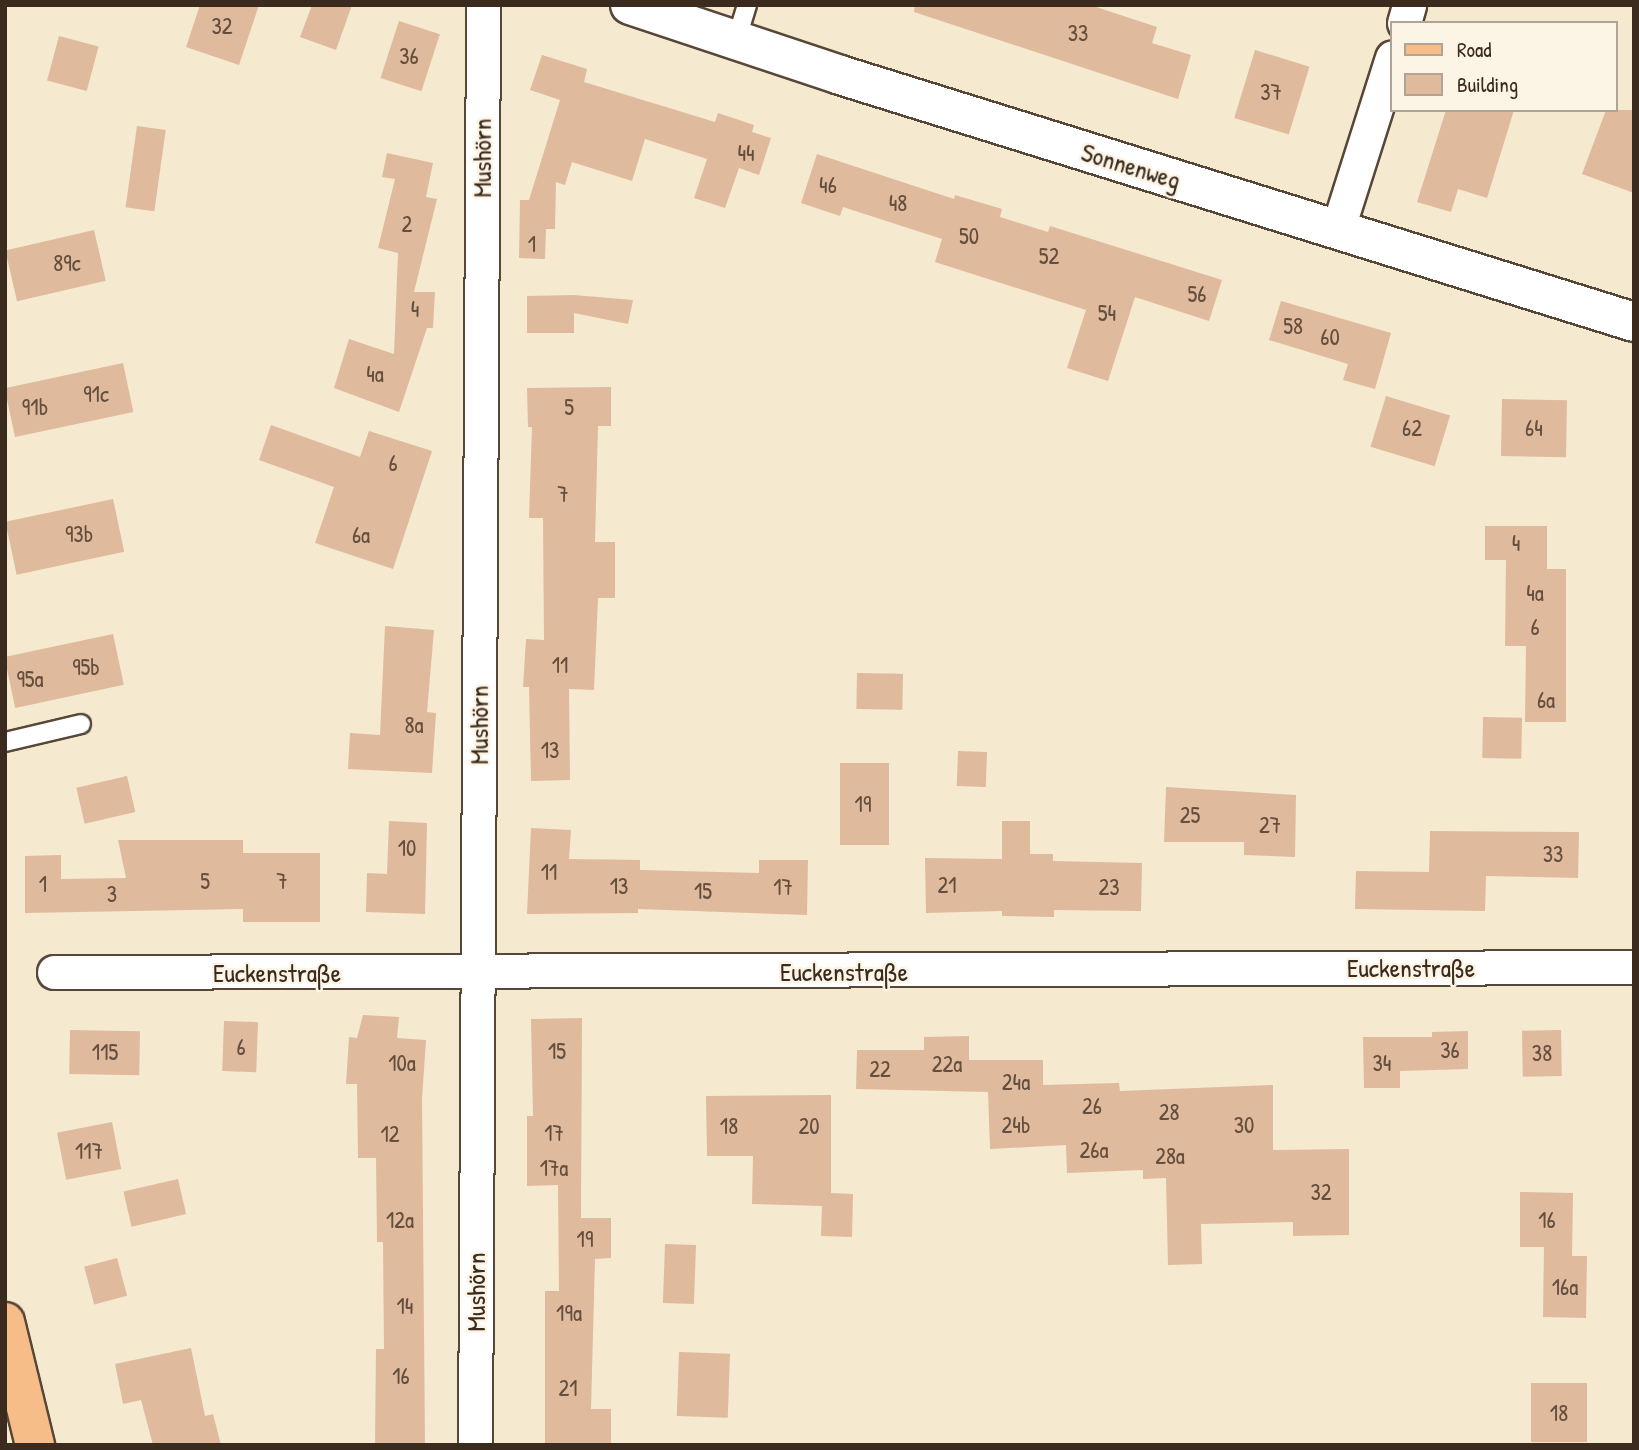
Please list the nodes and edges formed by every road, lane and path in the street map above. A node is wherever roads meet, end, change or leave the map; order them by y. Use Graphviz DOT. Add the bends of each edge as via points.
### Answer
graph roads {
  1 [pos="482,5"];
  2 [pos="630,5"];
  3 [pos="747,5"];
  4 [pos="736,41"];
  5 [pos="1390,64"];
  6 [pos="1337,231"];
  7 [pos="1634,322"];
  8 [pos="81,724"];
  9 [pos="5,742"];
  10 [pos="1634,967"];
  11 [pos="54,972"];
  12 [pos="477,973"];
  13 [pos="5,1322"];
  14 [pos="35,1445"];
  15 [pos="475,1445"];
  1 -- 12 [label="street, Mushörn"];
  2 -- 4 [label="street, Sonnenweg"];
  3 -- 4 [label="lane"];
  4 -- 6 [label="street, Sonnenweg"];
  5 -- 6 [label="street"];
  6 -- 7 [label="street, Sonnenweg"];
  8 -- 9 [label="lane"];
  10 -- 12 [label="street, Euckenstraße"];
  11 -- 12 [label="street, Euckenstraße"];
  12 -- 15 [label="street, Mushörn"];
  13 -- 14 [label="main road"];
}
